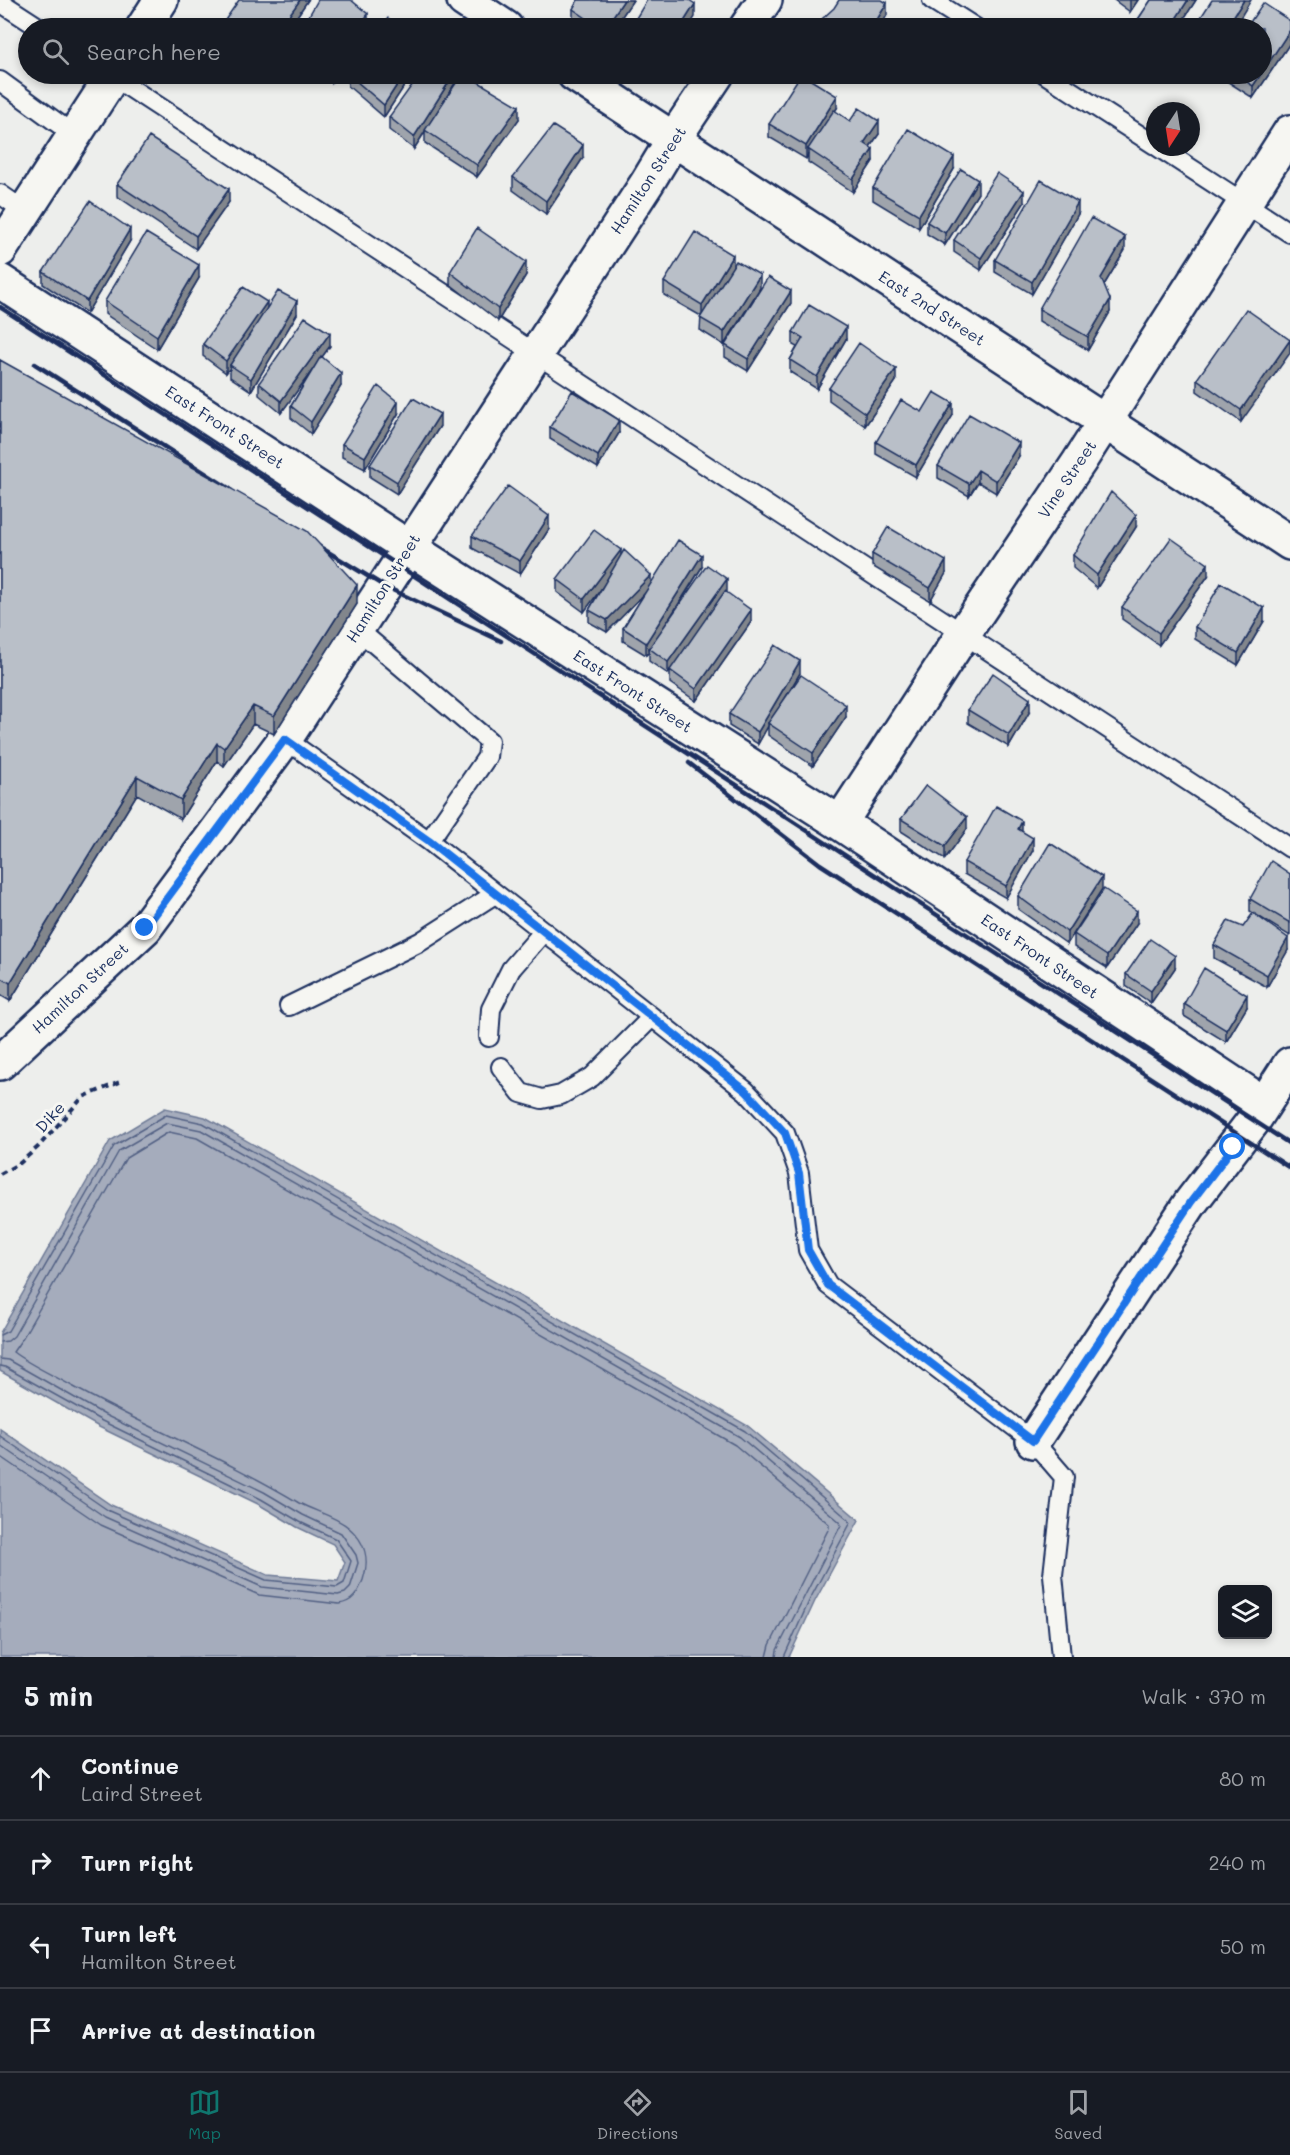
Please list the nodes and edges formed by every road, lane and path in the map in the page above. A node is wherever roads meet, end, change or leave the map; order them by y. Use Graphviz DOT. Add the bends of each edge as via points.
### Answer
graph roads {
  1 [pos="161,0"];
  2 [pos="464,0"];
  3 [pos="765,0"];
  4 [pos="932,0"];
  5 [pos="0,2"];
  6 [pos="25,18"];
  7 [pos="149,18"];
  8 [pos="491,18"];
  9 [pos="753,18"];
  10 [pos="960,18"];
  11 [pos="0,81"];
  12 [pos="106,84"];
  13 [pos="127,84"];
  14 [pos="589,84"];
  15 [pos="710,84"];
  16 [pos="1061,84"];
  17 [pos="1290,132"];
  18 [pos="74,135"];
  19 [pos="1146,139"];
  20 [pos="673,140"];
  21 [pos="1173,156"];
  22 [pos="1244,202"];
  23 [pos="13,203"];
  24 [pos="1290,233"];
  25 [pos="0,250"];
  26 [pos="0,281"];
  27 [pos="536,352"];
  28 [pos="1105,422"];
  29 [pos="1290,543"];
  30 [pos="408,547"];
  31 [pos="357,629"];
  32 [pos="964,633"];
  33 [pos="285,739"];
  34 [pos="840,823"];
  35 [pos="429,841"];
  36 [pos="1290,848"];
  37 [pos="495,894"];
  38 [pos="544,931"];
  39 [pos="289,1006"];
  40 [pos="652,1017"];
  41 [pos="489,1037"];
  42 [pos="3,1054"];
  43 [pos="1290,1064"];
  44 [pos="501,1067"];
  45 [pos="120,1082"];
  46 [pos="1264,1104"];
  47 [pos="0,1174"];
  48 [pos="1033,1441"];
  49 [pos="1061,1657"];
  1 -- 7 [label="street"];
  2 -- 8 [label="street"];
  3 -- 9 [label="street"];
  4 -- 10 [label="lane"];
  5 -- 6 [label="lane"];
  11 -- 18 [label="lane"];
  12 -- 18 [label="street"];
  13 -- 27 [label="lane"];
  14 -- 20 [label="street, East 2nd Street"];
  15 -- 20 [label="street, Hamilton Street"];
  16 -- 19 [label="lane"];
  17 -- 22 [label="street, Vine Street"];
  18 -- 23 [label="street"];
  20 -- 27 [label="street, Hamilton Street"];
  20 -- 28 [label="street, East 2nd Street"];
  21 -- 22 [label="lane"];
  22 -- 24 [label="lane"];
  22 -- 28 [label="street, Vine Street"];
  23 -- 25 [label="street"];
  26 -- 30 [label="street, East Front Street"];
  27 -- 30 [label="street, Hamilton Street"];
  27 -- 32 [label="lane"];
  28 -- 29 [label="street, East 2nd Street"];
  28 -- 32 [label="street, Vine Street"];
  30 -- 31 [label="street, Hamilton Street"];
  30 -- 34 [label="street, East Front Street"];
  31 -- 33 [label="street, Hamilton Street"];
  31 -- 35 [label="lane" via="489,741 487,757"];
  32 -- 34 [label="street, Vine Street"];
  32 -- 36 [label="lane"];
  33 -- 35 [label="lane"];
  33 -- 42 [label="street, Hamilton Street" via="145,928"];
  34 -- 46 [label="street, East Front Street"];
  35 -- 37 [label="lane"];
  37 -- 38 [label="lane"];
  37 -- 39 [label="lane" via="420,942"];
  38 -- 40 [label="lane"];
  38 -- 41 [label="lane" via="511,969 491,1009"];
  40 -- 44 [label="lane" via="592,1077 561,1095 542,1099 521,1093"];
  40 -- 48 [label="lane" via="746,1091 785,1133 799,1173 808,1250 828,1285"];
  43 -- 46 [label="street"];
  45 -- 47 [label="path, Dike" via="83,1097 38,1147"];
  46 -- 48 [label="street" via="1191,1202"];
  48 -- 49 [label="lane" via="1064,1477 1053,1575"];
}
